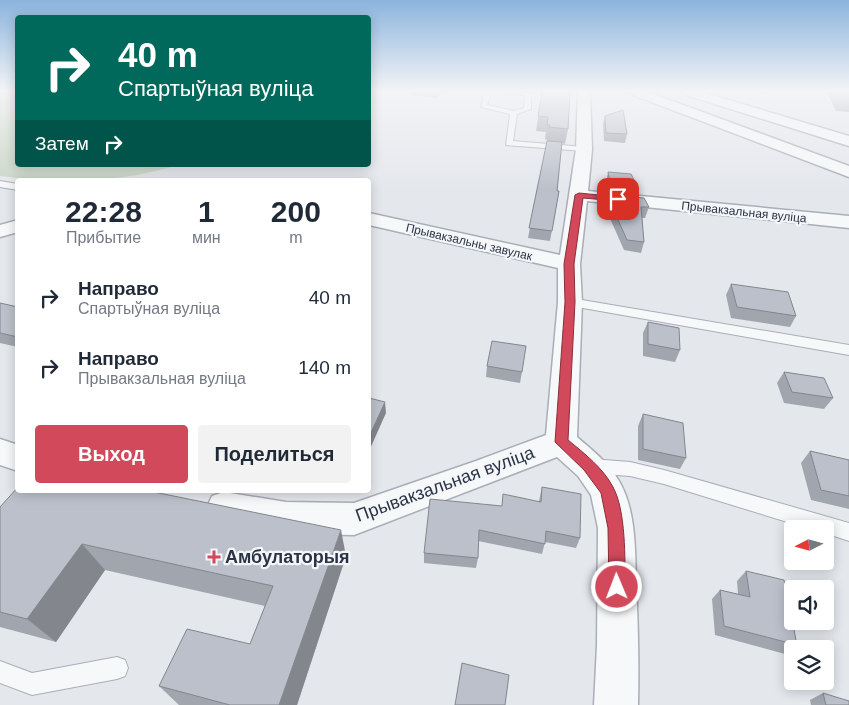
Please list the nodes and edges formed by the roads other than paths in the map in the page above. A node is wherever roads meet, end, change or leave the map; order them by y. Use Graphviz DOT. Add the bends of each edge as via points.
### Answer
graph roads {
  1 [pos="512,125"];
  2 [pos="584,125"];
  3 [pos="724,125"];
  4 [pos="797,125"];
  5 [pos="849,141"];
  6 [pos="584,149"];
  7 [pos="849,172"];
  8 [pos="0,184"];
  9 [pos="15,186"];
  10 [pos="579,195"];
  11 [pos="371,219"];
  12 [pos="849,222"];
  13 [pos="15,227"];
  14 [pos="0,231"];
  15 [pos="569,264"];
  16 [pos="570,302"];
  17 [pos="849,350"];
  18 [pos="561,442"];
  19 [pos="0,452"];
  20 [pos="15,457"];
  21 [pos="589,466"];
  22 [pos="198,503"];
  23 [pos="849,532"];
  24 [pos="117,668"];
  25 [pos="0,672"];
  26 [pos="616,705"];
  1 -- 6 [label="lane" via="509,143"];
  2 -- 6 [label="street"];
  3 -- 7 [label="street"];
  4 -- 5 [label="street"];
  6 -- 10 [label="street"];
  8 -- 9 [label="lane"];
  10 -- 12 [label="street, Прывакзальная вуліца"];
  10 -- 15 [label="street"];
  11 -- 15 [label="street, Прывакзальны завулак"];
  13 -- 14 [label="street"];
  15 -- 16 [label="street"];
  16 -- 17 [label="lane"];
  16 -- 18 [label="street"];
  18 -- 21 [label="street"];
  18 -- 22 [label="street, Прывакзальная вуліца" via="354,519 286,518"];
  19 -- 20 [label="street"];
  21 -- 23 [label="lane" via="630,469 664,477"];
  21 -- 26 [label="street" via="608,490 616,528"];
  24 -- 25 [label="lane" via="32,684"];
}
